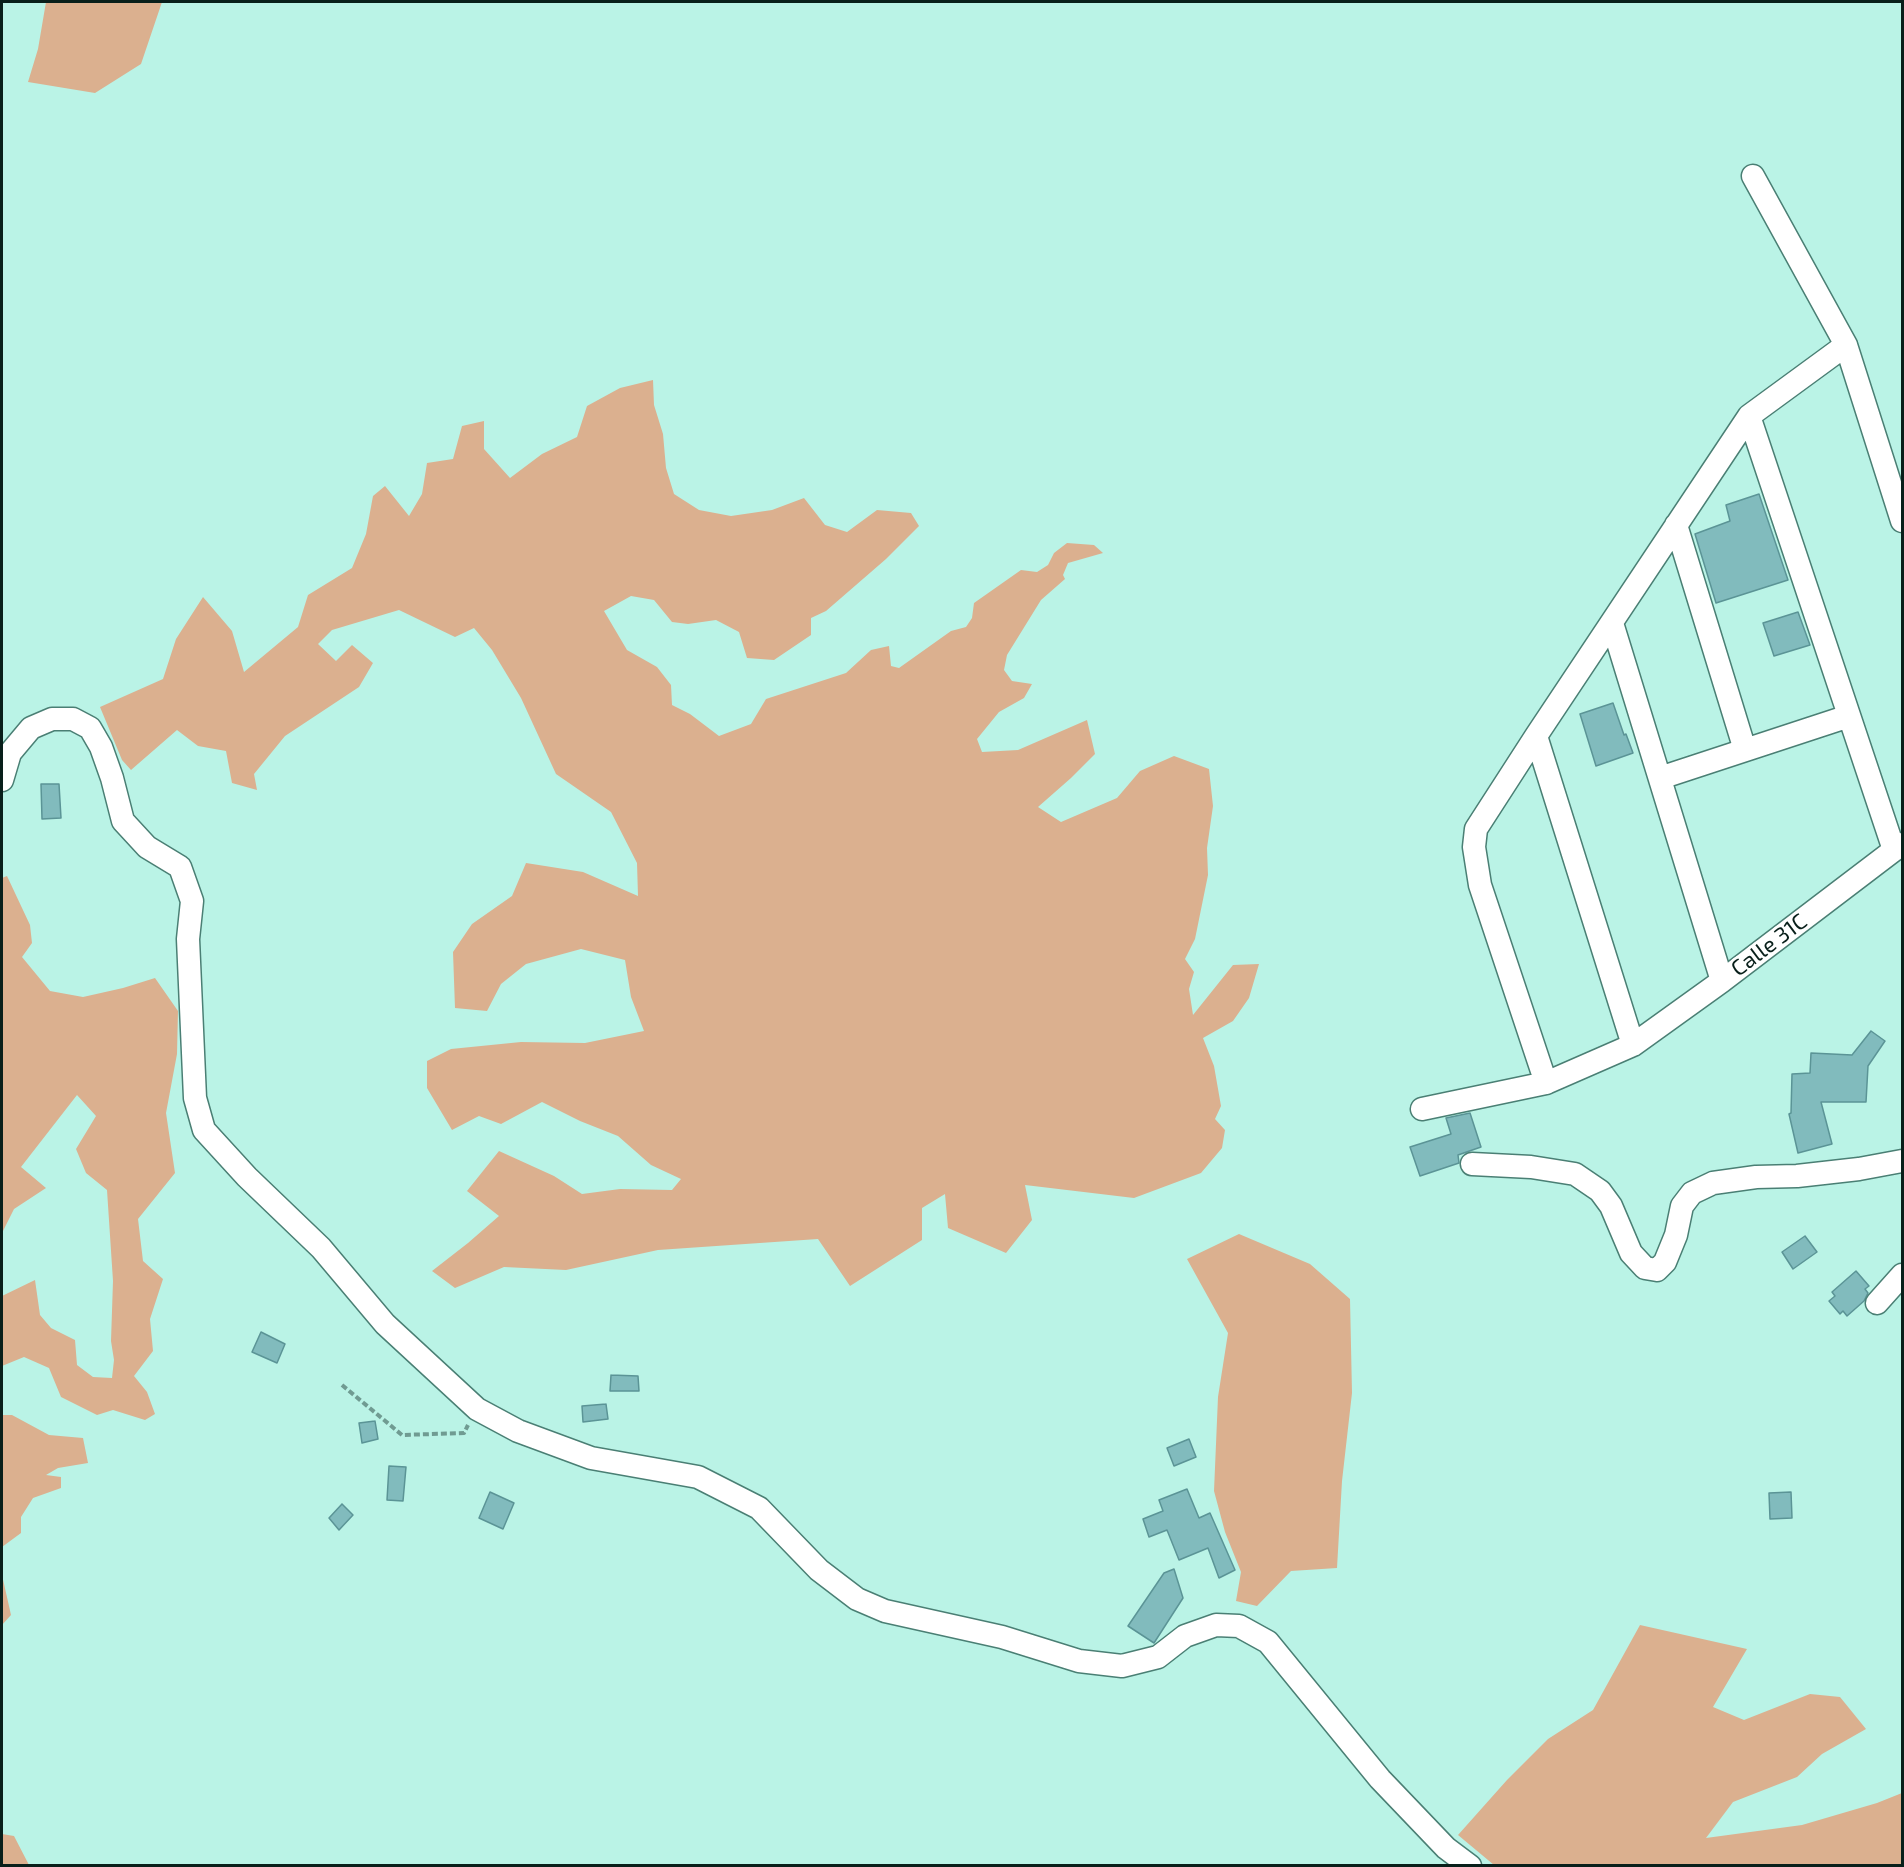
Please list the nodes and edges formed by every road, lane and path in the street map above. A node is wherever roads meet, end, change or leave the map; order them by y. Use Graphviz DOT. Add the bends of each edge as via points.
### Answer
graph roads {
  1 [pos="1753,176"];
  2 [pos="1846,345"];
  3 [pos="1749,416"];
  4 [pos="1902,520"];
  5 [pos="1676,525"];
  6 [pos="1612,623"];
  7 [pos="1849,716"];
  8 [pos="1536,736"];
  9 [pos="1745,750"];
  10 [pos="1660,778"];
  11 [pos="2,780"];
  12 [pos="1898,847"];
  13 [pos="1722,981"];
  14 [pos="1633,1045"];
  15 [pos="1546,1083"];
  16 [pos="1422,1109"];
  17 [pos="1902,1161"];
  18 [pos="1472,1164"];
  19 [pos="1902,1275"];
  20 [pos="1877,1303"];
  21 [pos="342,1385"];
  22 [pos="477,1409"];
  23 [pos="1470,1866"];
  1 -- 2 [label="street"];
  2 -- 3 [label="street"];
  2 -- 4 [label="street"];
  3 -- 5 [label="street"];
  3 -- 7 [label="street"];
  5 -- 6 [label="street"];
  5 -- 9 [label="street"];
  6 -- 8 [label="street"];
  6 -- 10 [label="street"];
  7 -- 9 [label="street"];
  7 -- 12 [label="street"];
  8 -- 14 [label="street"];
  8 -- 15 [label="street" via="1476,829 1474,847 1480,885"];
  9 -- 10 [label="street"];
  10 -- 13 [label="street"];
  11 -- 22 [label="street" via="10,753 31,728 52,718 73,719 90,728 112,778 123,821 147,847 180,867 192,901 188,939 195,1098 204,1130 247,1178 321,1248 386,1324"];
  12 -- 13 [label="street, Calle 31C"];
  13 -- 14 [label="street, Calle 31C"];
  14 -- 15 [label="street, Calle 31C"];
  15 -- 16 [label="street, Calle 31C"];
  17 -- 18 [label="street" via="1713,1183 1692,1193 1682,1206 1676,1235 1665,1262 1657,1270 1645,1268 1631,1253 1611,1206 1600,1191 1575,1174"];
  19 -- 20 [label="street"];
  21 -- 22 [label="path" via="402,1435 464,1433"];
  22 -- 23 [label="street" via="518,1431 591,1458 698,1477 759,1508 819,1570 857,1599 885,1611 1002,1637 1079,1661 1122,1666 1158,1657 1195,1632 1216,1625 1239,1626 1268,1642 1380,1779 1446,1848"];
}
